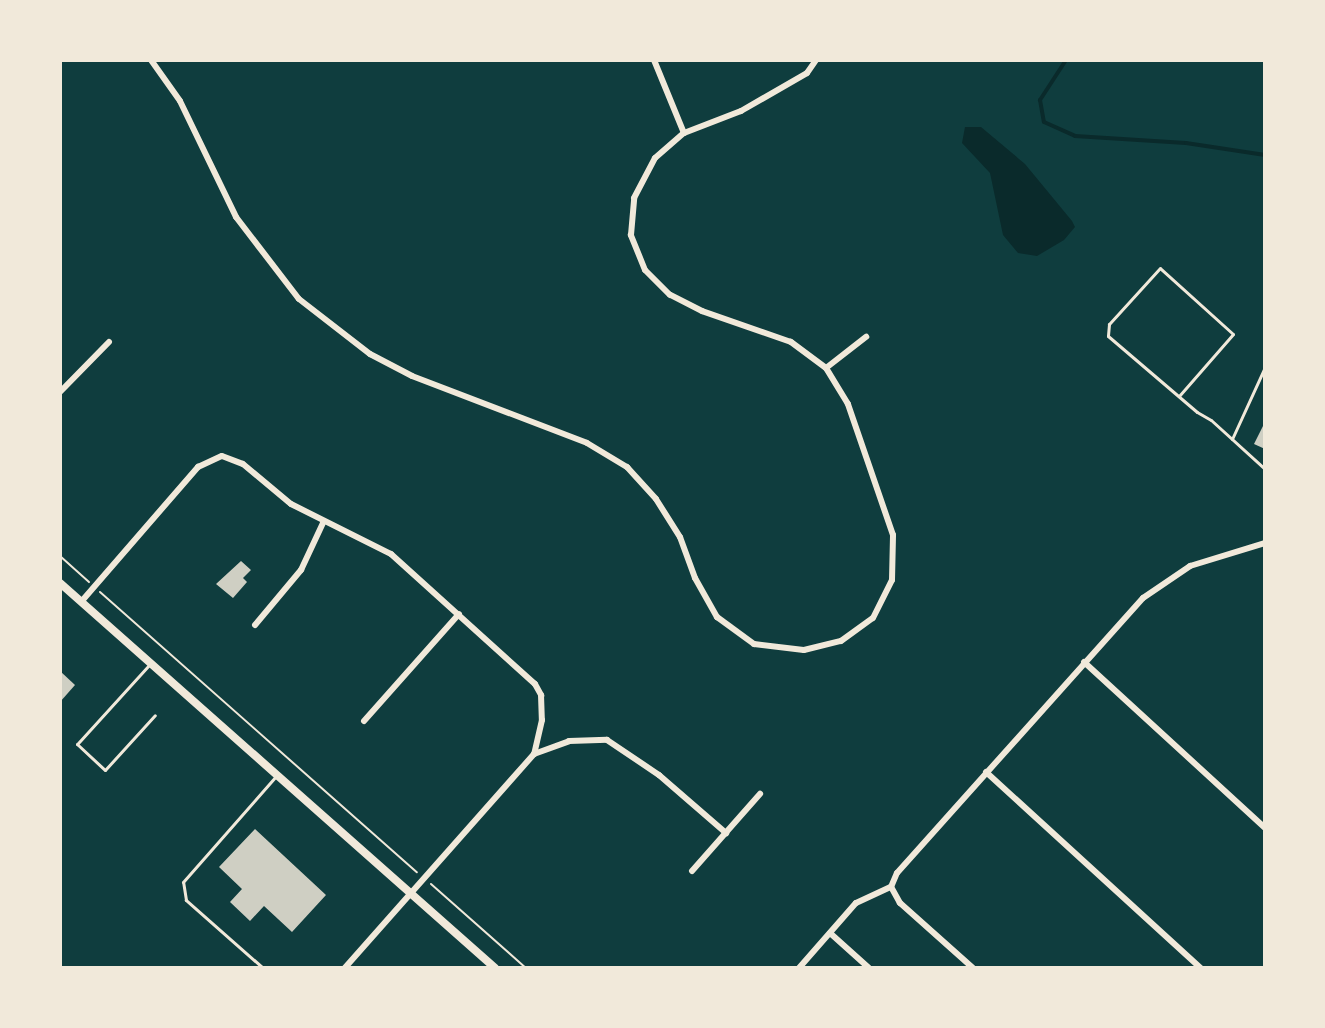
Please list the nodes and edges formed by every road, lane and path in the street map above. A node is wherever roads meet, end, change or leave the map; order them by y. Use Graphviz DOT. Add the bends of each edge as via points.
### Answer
graph roads {
  1 [pos="152,60"];
  2 [pos="654,60"];
  3 [pos="816,60"];
  4 [pos="684,133"];
  5 [pos="866,337"];
  6 [pos="109,342"];
  7 [pos="826,368"];
  8 [pos="1264,369"];
  9 [pos="60,392"];
  10 [pos="1179,396"];
  11 [pos="1232,439"];
  12 [pos="1265,469"];
  13 [pos="324,521"];
  14 [pos="1265,543"];
  15 [pos="60,556"];
  16 [pos="60,583"];
  17 [pos="94,586"];
  18 [pos="81,602"];
  19 [pos="459,614"];
  20 [pos="255,625"];
  21 [pos="1084,662"];
  22 [pos="150,663"];
  23 [pos="155,715"];
  24 [pos="364,721"];
  25 [pos="534,754"];
  26 [pos="986,772"];
  27 [pos="277,775"];
  28 [pos="760,794"];
  29 [pos="1265,828"];
  30 [pos="726,832"];
  31 [pos="692,871"];
  32 [pos="425,879"];
  33 [pos="891,887"];
  34 [pos="411,894"];
  35 [pos="830,933"];
  36 [pos="263,968"];
  37 [pos="345,968"];
  38 [pos="495,968"];
  39 [pos="526,968"];
  40 [pos="798,968"];
  41 [pos="870,968"];
  42 [pos="973,968"];
  43 [pos="1201,968"];
  1 -- 7 [label="street" via="180,100 236,217 298,299 370,354 412,376 587,443 627,467 656,499 680,537 695,578 717,616 754,644 804,650 841,641 873,618 892,580 893,535 879,488 848,404"];
  2 -- 4 [label="street"];
  3 -- 4 [label="street" via="807,73 741,111"];
  4 -- 7 [label="street" via="655,158 634,198 631,235 645,270 670,295 702,311 791,342"];
  5 -- 7 [label="street"];
  6 -- 9 [label="street"];
  8 -- 11 [label="lane"];
  10 -- 10 [label="lane" via="1108,336 1109,324 1160,268 1233,334"];
  10 -- 11 [label="lane"];
  11 -- 12 [label="lane"];
  13 -- 17 [label="street" via="281,498 243,464 232,458 213,457 198,467"];
  13 -- 19 [label="street" via="391,554"];
  13 -- 20 [label="street" via="301,570"];
  14 -- 21 [label="street" via="1222,553 1163,581"];
  15 -- 17 [label="path"];
  16 -- 18 [label="street"];
  17 -- 18 [label="street"];
  17 -- 32 [label="path"];
  18 -- 22 [label="street"];
  19 -- 24 [label="street"];
  19 -- 25 [label="street" via="536,684 541,695 542,720"];
  21 -- 26 [label="street"];
  21 -- 29 [label="street"];
  22 -- 23 [label="lane" via="77,744 105,770"];
  22 -- 27 [label="street"];
  25 -- 30 [label="street" via="569,741 607,740 659,775"];
  25 -- 32 [label="street"];
  26 -- 33 [label="street" via="897,873"];
  26 -- 43 [label="street"];
  27 -- 34 [label="street"];
  27 -- 36 [label="lane" via="183,882 186,900"];
  28 -- 30 [label="street"];
  30 -- 31 [label="street"];
  32 -- 34 [label="street"];
  32 -- 39 [label="path"];
  33 -- 35 [label="street" via="856,903"];
  33 -- 42 [label="street" via="900,903"];
  34 -- 37 [label="street"];
  34 -- 38 [label="street"];
  35 -- 40 [label="street"];
  35 -- 41 [label="street"];
}
